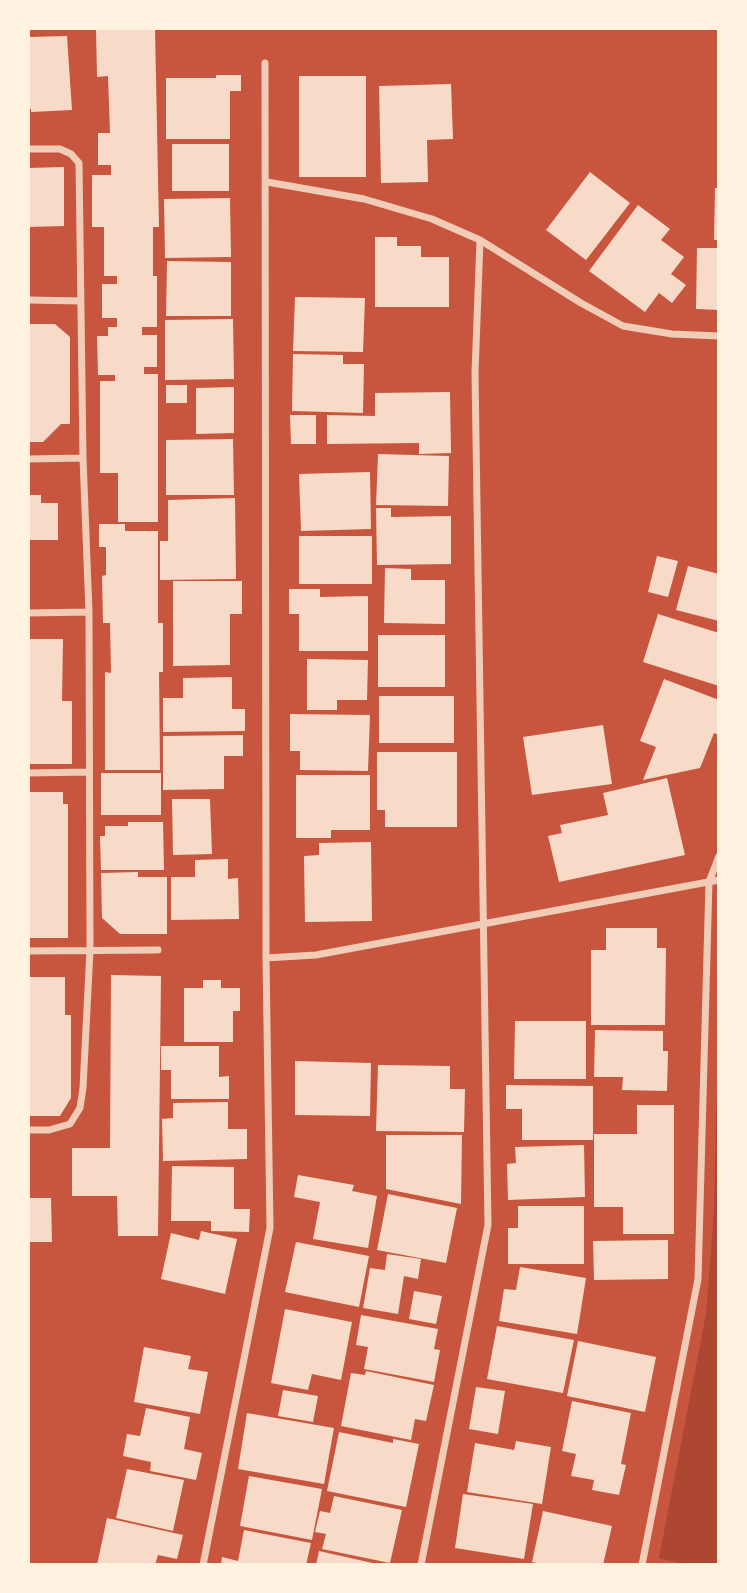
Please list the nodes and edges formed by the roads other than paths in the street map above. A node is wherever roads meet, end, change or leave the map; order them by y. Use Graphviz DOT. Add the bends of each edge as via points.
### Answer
graph roads {
  1 [pos="265,63"];
  2 [pos="28,149"];
  3 [pos="267,182"];
  4 [pos="480,240"];
  5 [pos="28,300"];
  6 [pos="81,300"];
  7 [pos="719,336"];
  8 [pos="83,458"];
  9 [pos="28,459"];
  10 [pos="89,612"];
  11 [pos="28,613"];
  12 [pos="88,772"];
  13 [pos="28,773"];
  14 [pos="719,856"];
  15 [pos="719,880"];
  16 [pos="709,882"];
  17 [pos="483,923"];
  18 [pos="90,950"];
  19 [pos="158,950"];
  20 [pos="28,951"];
  21 [pos="266,958"];
  22 [pos="28,1130"];
  23 [pos="203,1565"];
  24 [pos="421,1565"];
  25 [pos="642,1565"];
  1 -- 3 [label="street"];
  2 -- 6 [label="street" via="60,149 79,163"];
  3 -- 4 [label="street" via="364,199 432,219"];
  3 -- 21 [label="street"];
  4 -- 7 [label="street" via="624,326"];
  4 -- 17 [label="street" via="475,373"];
  5 -- 6 [label="street"];
  6 -- 8 [label="street"];
  8 -- 9 [label="street"];
  8 -- 10 [label="street"];
  10 -- 11 [label="street"];
  10 -- 12 [label="street"];
  12 -- 13 [label="street"];
  12 -- 18 [label="street"];
  14 -- 16 [label="street"];
  15 -- 16 [label="street"];
  16 -- 17 [label="street"];
  16 -- 25 [label="street" via="698,1279"];
  17 -- 21 [label="street" via="316,955"];
  17 -- 24 [label="street" via="488,1225"];
  18 -- 19 [label="street"];
  18 -- 20 [label="street"];
  18 -- 22 [label="street" via="80,1108 70,1124"];
  21 -- 23 [label="street" via="270,1228"];
}
